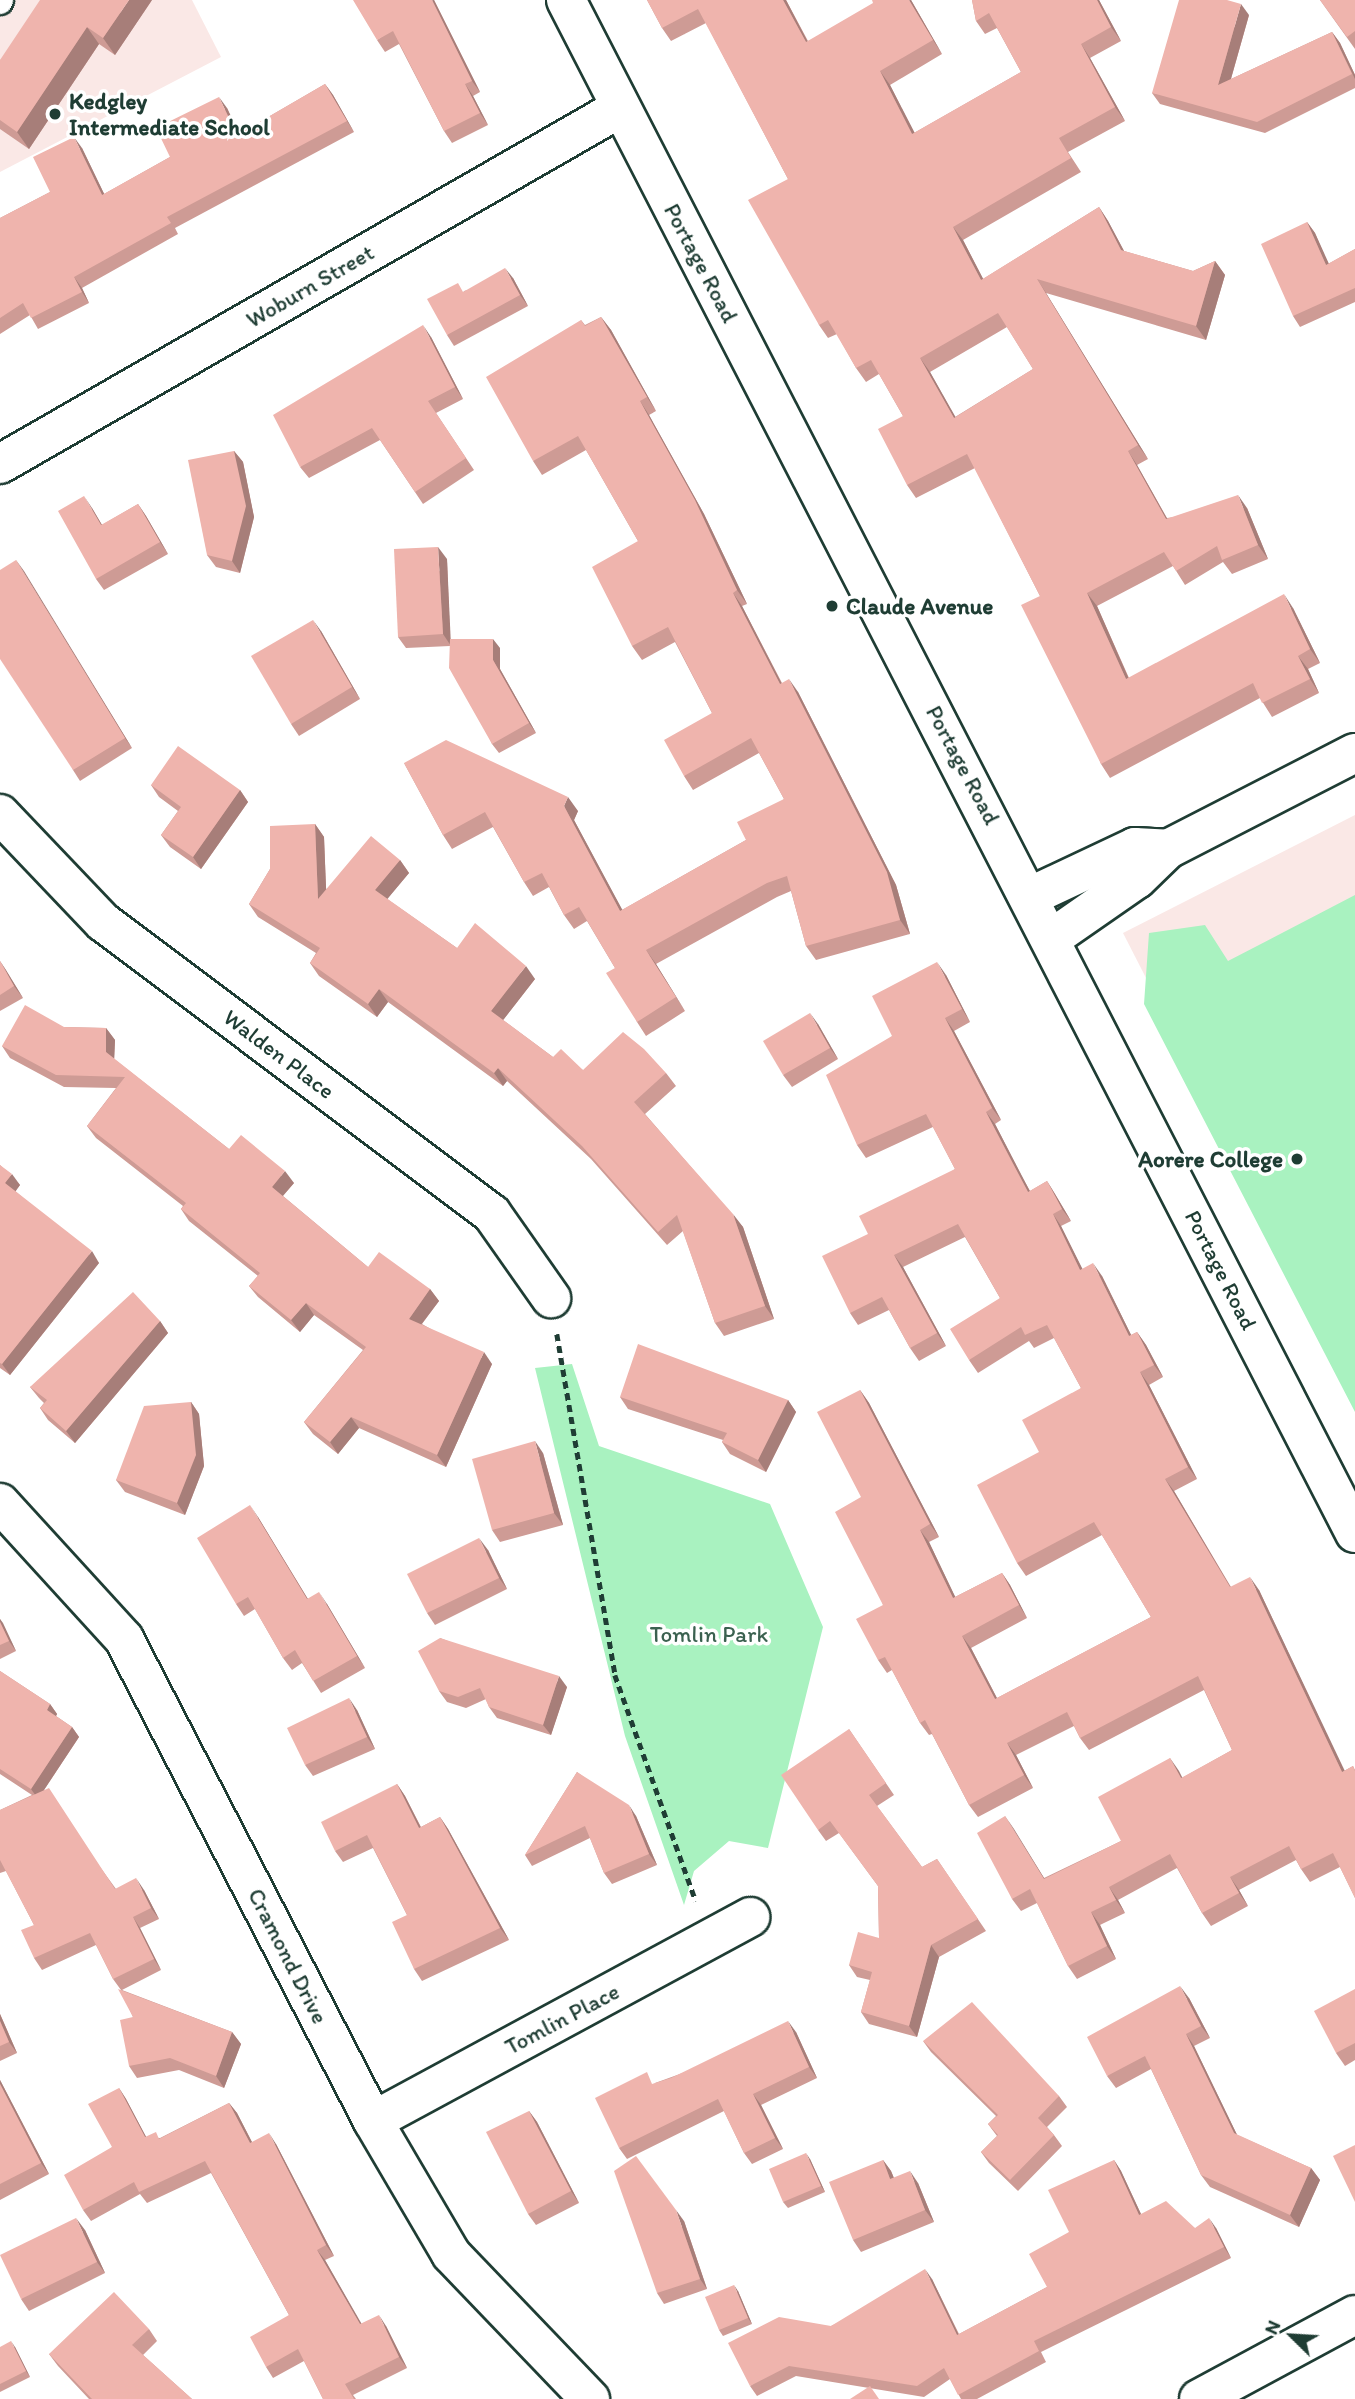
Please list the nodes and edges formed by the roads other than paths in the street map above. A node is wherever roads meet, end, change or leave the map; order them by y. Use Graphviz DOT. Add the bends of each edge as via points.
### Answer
graph roads {
  1 [pos="566,0"];
  2 [pos="620,108"];
  3 [pos="0,464"];
  4 [pos="1355,753"];
  5 [pos="0,814"];
  6 [pos="1168,849"];
  7 [pos="1031,896"];
  8 [pos="1052,938"];
  9 [pos="551,1298"];
  10 [pos="0,1503"];
  11 [pos="1355,1533"];
  12 [pos="750,1917"];
  13 [pos="373,2120"];
  14 [pos="1355,2315"];
  15 [pos="590,2399"];
  16 [pos="1199,2399"];
  1 -- 2 [label="street, Portage Road"];
  2 -- 3 [label="street, Woburn Street"];
  2 -- 7 [label="street, Portage Road"];
  4 -- 6 [label="street"];
  5 -- 9 [label="street, Walden Place" via="103,922 492,1214"];
  6 -- 7 [label="street" via="1135,847"];
  6 -- 8 [label="street" via="1137,879"];
  7 -- 8 [label="street, Portage Road"];
  8 -- 11 [label="street, Portage Road"];
  10 -- 13 [label="street, Cramond Drive" via="124,1639"];
  12 -- 13 [label="street, Tomlin Place"];
  13 -- 15 [label="street, Cramond Drive" via="451,2254"];
  14 -- 16 [label="street"];
}
